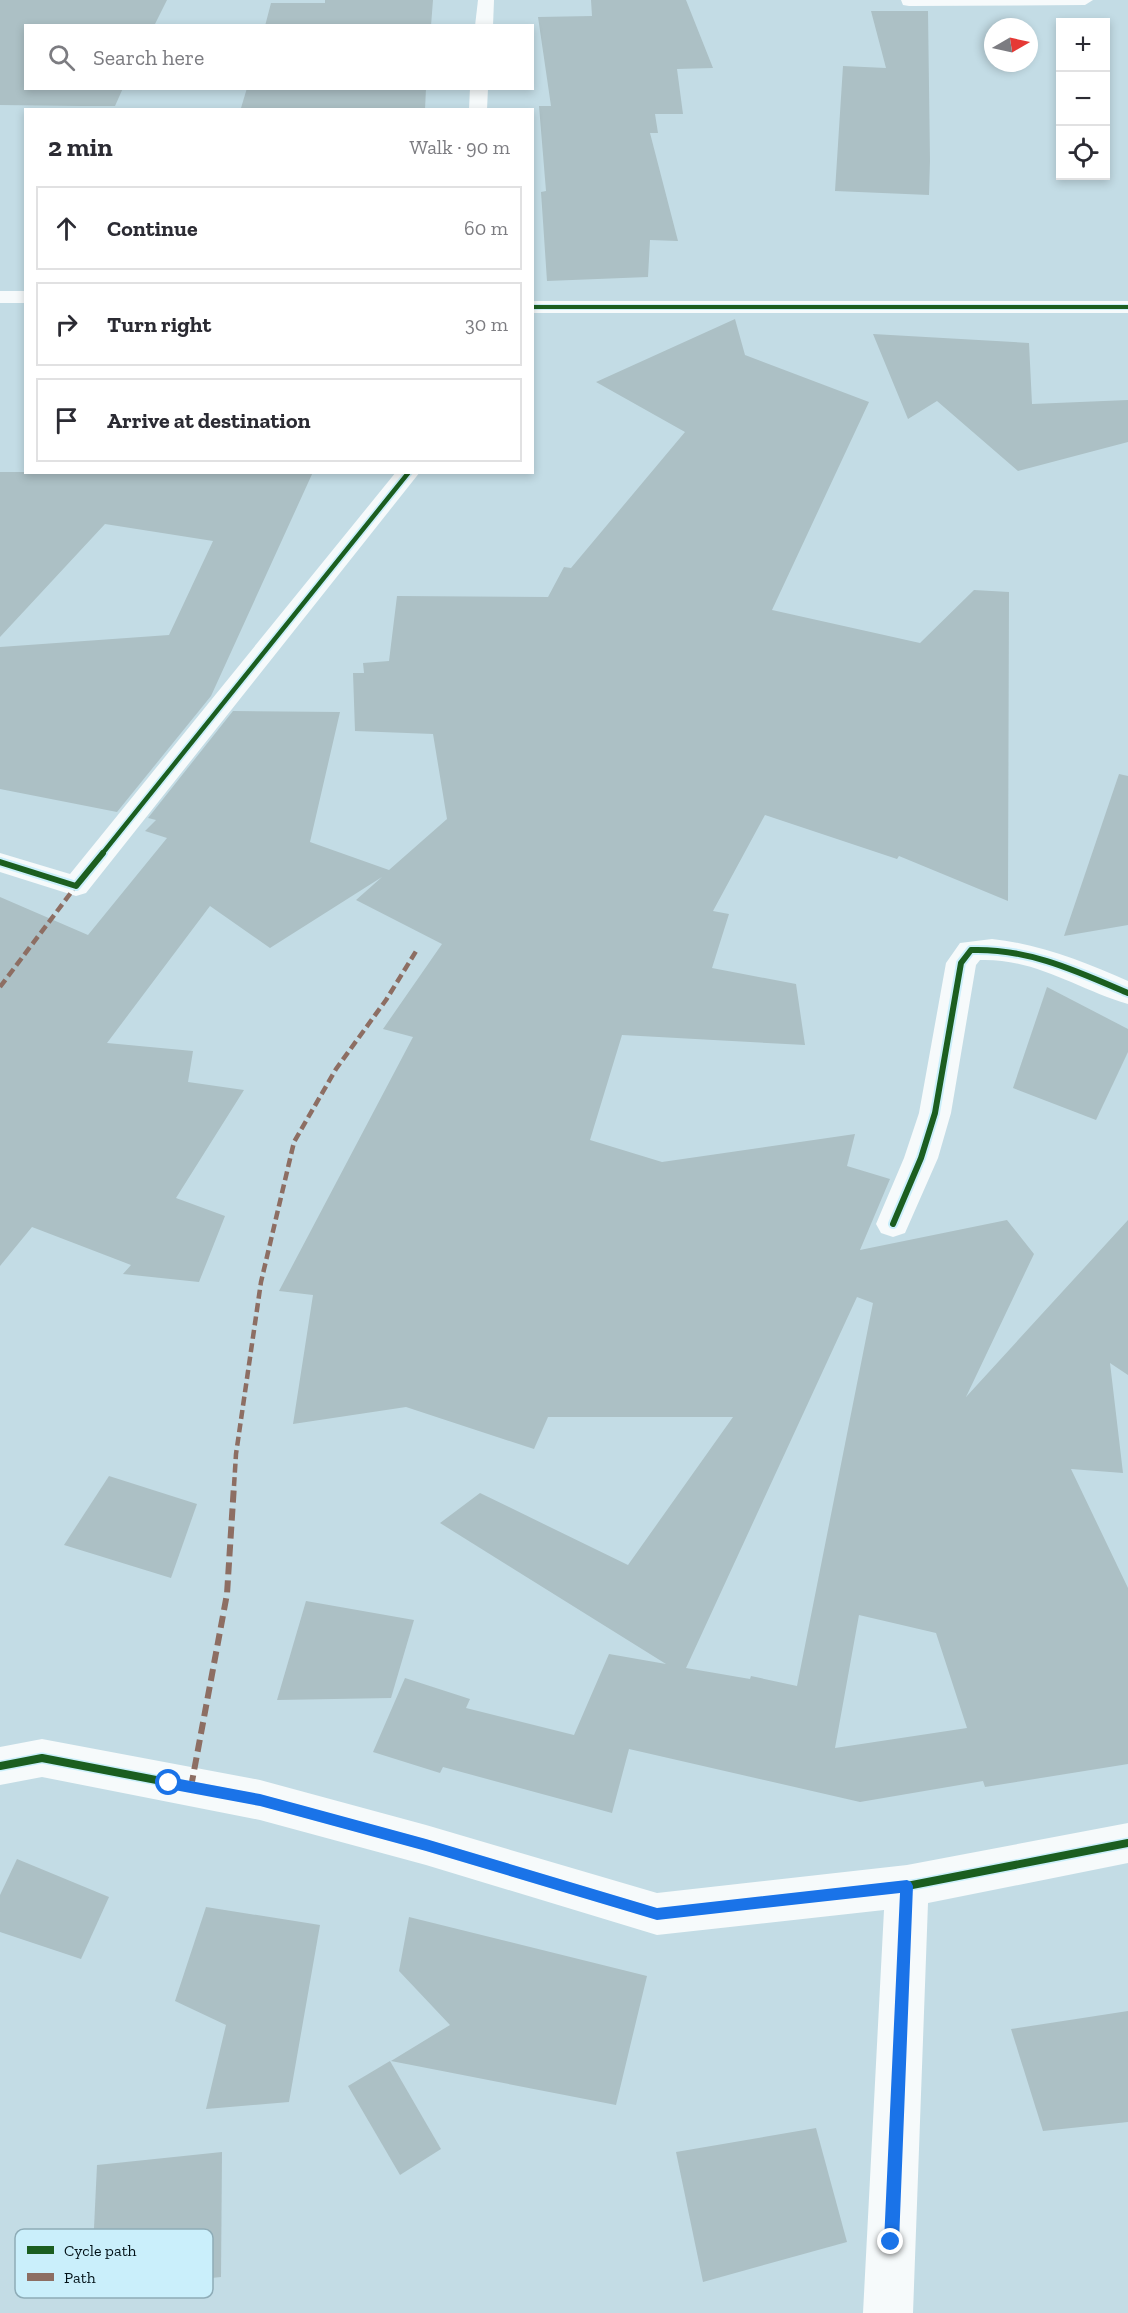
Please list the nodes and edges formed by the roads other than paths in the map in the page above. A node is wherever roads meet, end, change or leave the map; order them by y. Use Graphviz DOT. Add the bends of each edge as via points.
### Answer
graph roads {
  1 [pos="486,0"];
  2 [pos="1083,0"];
  3 [pos="909,1"];
  4 [pos="1077,18"];
  5 [pos="484,24"];
  6 [pos="479,90"];
  7 [pos="478,108"];
  8 [pos="0,297"];
  9 [pos="24,297"];
  10 [pos="534,307"];
  11 [pos="1128,308"];
  12 [pos="407,474"];
  13 [pos="0,862"];
  14 [pos="1128,993"];
  15 [pos="893,1224"];
  16 [pos="0,1766"];
  17 [pos="1128,1843"];
  18 [pos="907,1886"];
  19 [pos="888,2313"];
  1 -- 5 [label="street"];
  2 -- 3 [label="street"];
  2 -- 4 [label="street"];
  6 -- 7 [label="street"];
  8 -- 9 [label="street"];
  10 -- 11 [label="street"];
  12 -- 13 [label="street" via="76,886"];
  14 -- 15 [label="street" via="1045,958 987,948 970,950 961,963 935,1113"];
  16 -- 18 [label="street" via="42,1758 260,1800 657,1914"];
  17 -- 18 [label="street"];
  18 -- 19 [label="street"];
}
